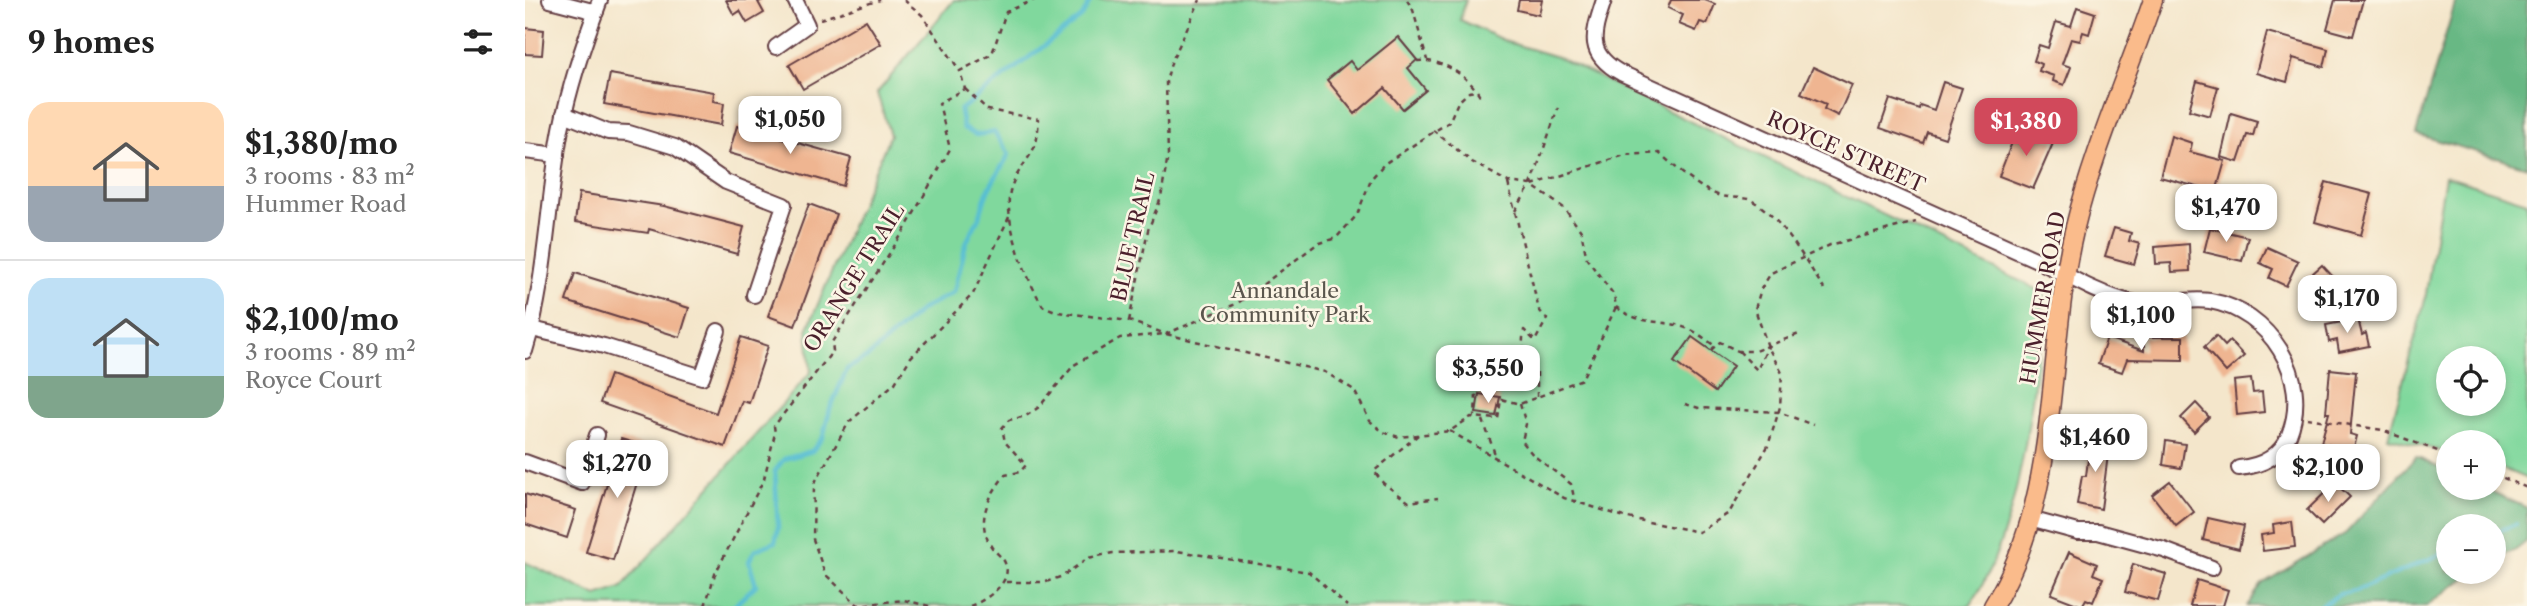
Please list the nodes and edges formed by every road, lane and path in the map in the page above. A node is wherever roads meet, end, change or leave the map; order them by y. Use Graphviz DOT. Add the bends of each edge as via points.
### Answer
graph roads {
  1 [pos="550,0"];
  2 [pos="795,0"];
  3 [pos="880,0"];
  4 [pos="904,0"];
  5 [pos="1034,0"];
  6 [pos="1200,0"];
  7 [pos="1407,0"];
  8 [pos="1604,0"];
  9 [pos="2153,0"];
  10 [pos="598,6"];
  11 [pos="807,25"];
  12 [pos="776,47"];
  13 [pos="1427,60"];
  14 [pos="1417,61"];
  15 [pos="960,71"];
  16 [pos="965,89"];
  17 [pos="1478,91"];
  18 [pos="1482,99"];
  19 [pos="1558,108"];
  20 [pos="564,114"];
  21 [pos="1433,130"];
  22 [pos="525,151"];
  23 [pos="557,155"];
  24 [pos="1508,182"];
  25 [pos="1531,185"];
  26 [pos="1515,211"];
  27 [pos="1931,213"];
  28 [pos="1009,217"];
  29 [pos="1804,258"];
  30 [pos="2066,275"];
  31 [pos="1823,289"];
  32 [pos="754,295"];
  33 [pos="1616,307"];
  34 [pos="1129,321"];
  35 [pos="532,329"];
  36 [pos="718,331"];
  37 [pos="1166,334"];
  38 [pos="1799,334"];
  39 [pos="1715,346"];
  40 [pos="1768,346"];
  41 [pos="1711,350"];
  42 [pos="525,351"];
  43 [pos="1738,351"];
  44 [pos="1537,372"];
  45 [pos="1537,397"];
  46 [pos="1520,404"];
  47 [pos="1685,404"];
  48 [pos="1779,412"];
  49 [pos="1475,416"];
  50 [pos="2293,417"];
  51 [pos="1483,420"];
  52 [pos="1813,425"];
  53 [pos="1450,431"];
  54 [pos="597,435"];
  55 [pos="1418,435"];
  56 [pos="2436,450"];
  57 [pos="1497,460"];
  58 [pos="525,462"];
  59 [pos="2239,468"];
  60 [pos="2506,479"];
  61 [pos="2527,488"];
  62 [pos="1438,498"];
  63 [pos="1575,502"];
  64 [pos="2030,519"];
  65 [pos="2212,568"];
  66 [pos="1004,582"];
  67 [pos="978,605"];
  68 [pos="705,606"];
  69 [pos="929,606"];
  70 [pos="970,606"];
  71 [pos="1347,606"];
  72 [pos="1993,606"];
  1 -- 10 [label="street"];
  2 -- 11 [label="street"];
  3 -- 11 [label="path"];
  4 -- 15 [label="path" via="922,15"];
  5 -- 15 [label="path" via="1006,12 992,54"];
  6 -- 34 [label="path, BLUE TRAIL" via="1166,82 1168,155"];
  7 -- 13 [label="path"];
  8 -- 27 [label="street, ROYCE STREET" via="1594,41 1609,66"];
  9 -- 30 [label="main road, HUMMER ROAD" via="2086,189"];
  10 -- 20 [label="street"];
  11 -- 12 [label="street"];
  13 -- 14 [label="path"];
  13 -- 17 [label="path" via="1464,75"];
  15 -- 16 [label="path"];
  16 -- 28 [label="path" via="988,110 1039,119 1036,144 1008,197"];
  16 -- 68 [label="path, ORANGE TRAIL" via="939,103 950,149 904,231 832,342 833,351 773,426 765,479 715,574"];
  17 -- 18 [label="path"];
  17 -- 21 [label="path" via="1469,92 1458,102 1449,122"];
  19 -- 25 [label="path"];
  20 -- 23 [label="street"];
  20 -- 32 [label="street" via="608,132 675,146 726,182 784,205"];
  21 -- 24 [label="path" via="1472,162"];
  21 -- 37 [label="path" via="1371,178 1357,215 1336,237 1317,244 1238,303"];
  22 -- 23 [label="street"];
  23 -- 35 [label="street"];
  24 -- 25 [label="path"];
  24 -- 26 [label="path"];
  25 -- 26 [label="path"];
  25 -- 29 [label="path" via="1625,155 1659,153 1719,195 1749,200 1770,216"];
  25 -- 33 [label="path" via="1564,208 1581,231 1587,259 1614,295"];
  26 -- 44 [label="path" via="1539,310 1547,319 1535,341 1524,330 1521,345 1527,363"];
  27 -- 29 [label="path" via="1909,225 1830,245"];
  27 -- 30 [label="street, ROYCE STREET"];
  28 -- 34 [label="path" via="1028,282 1043,306"];
  28 -- 69 [label="path" via="973,294 911,357 895,383 849,422 814,484 813,539 825,575 858,605 904,600"];
  29 -- 31 [label="path"];
  29 -- 40 [label="path" via="1772,273 1761,289 1755,309"];
  30 -- 50 [label="street, ROYCE STREET" via="2131,302 2209,301 2246,314 2264,328 2287,362"];
  30 -- 64 [label="main road, HUMMER ROAD"];
  33 -- 39 [label="path" via="1646,323 1686,327"];
  33 -- 45 [label="path" via="1583,379"];
  34 -- 37 [label="path"];
  35 -- 36 [label="street" via="702,377"];
  35 -- 42 [label="street"];
  37 -- 55 [label="path" via="1325,372 1354,390 1370,421 1383,432 1399,437"];
  37 -- 66 [label="path" via="1120,338 1074,365 1039,407 1009,420 1002,429 1005,442 1026,466 1005,475 983,513 990,545 1005,563"];
  38 -- 40 [label="path"];
  39 -- 41 [label="path"];
  39 -- 43 [label="path" via="1720,342"];
  40 -- 43 [label="path"];
  40 -- 43 [label="path" via="1757,370"];
  40 -- 48 [label="path" via="1782,373"];
  44 -- 45 [label="path"];
  44 -- 49 [label="path" via="1452,363 1476,393"];
  45 -- 46 [label="path"];
  46 -- 51 [label="path" via="1501,399 1498,419"];
  46 -- 63 [label="path" via="1526,424 1522,441 1571,484"];
  47 -- 48 [label="path"];
  48 -- 52 [label="path"];
  48 -- 63 [label="path" via="1768,446 1729,513 1699,532"];
  49 -- 51 [label="path"];
  49 -- 53 [label="path"];
  50 -- 56 [label="path" via="2382,430"];
  50 -- 59 [label="street" via="2290,433 2275,455"];
  51 -- 57 [label="path"];
  53 -- 55 [label="path"];
  53 -- 57 [label="path"];
  54 -- 58 [label="street" via="582,483"];
  55 -- 62 [label="path" via="1374,471 1409,502"];
  57 -- 63 [label="path"];
  60 -- 61 [label="path"];
  64 -- 65 [label="street" via="2111,535"];
  64 -- 72 [label="main road, HUMMER ROAD"];
  66 -- 67 [label="path"];
  66 -- 71 [label="path" via="1046,582 1088,558 1113,553 1177,551 1309,572"];
  67 -- 70 [label="path"];
}
